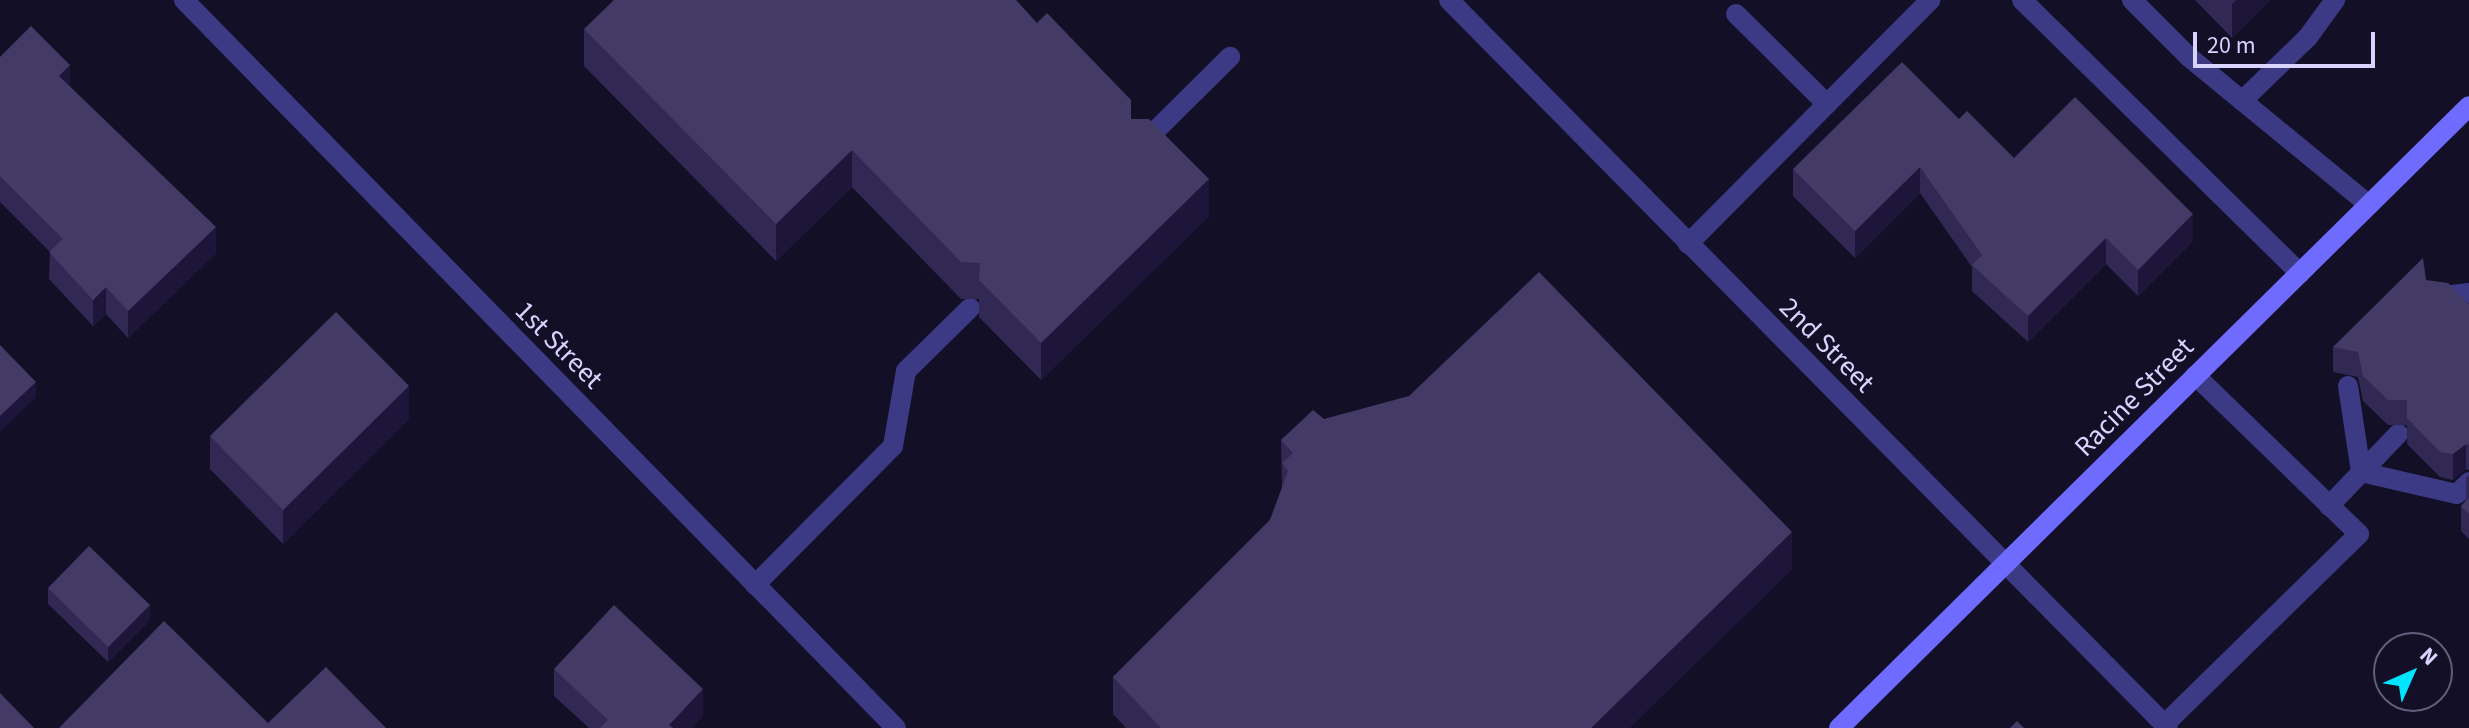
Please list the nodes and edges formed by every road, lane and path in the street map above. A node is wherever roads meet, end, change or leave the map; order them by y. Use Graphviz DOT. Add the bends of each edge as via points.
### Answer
graph roads {
  1 [pos="184,0"];
  2 [pos="1449,0"];
  3 [pos="1930,0"];
  4 [pos="2022,0"];
  5 [pos="2132,0"];
  6 [pos="2335,0"];
  7 [pos="1736,14"];
  8 [pos="1230,57"];
  9 [pos="2242,101"];
  10 [pos="1827,104"];
  11 [pos="2469,106"];
  12 [pos="1140,146"];
  13 [pos="2369,205"];
  14 [pos="1688,244"];
  15 [pos="2300,273"];
  16 [pos="2469,293"];
  17 [pos="2436,297"];
  18 [pos="970,308"];
  19 [pos="2195,375"];
  20 [pos="2348,386"];
  21 [pos="2398,434"];
  22 [pos="2361,472"];
  23 [pos="2469,482"];
  24 [pos="2329,506"];
  25 [pos="2006,566"];
  26 [pos="755,585"];
  27 [pos="2166,726"];
  28 [pos="896,728"];
  29 [pos="1839,728"];
  1 -- 26 [label="street, 1st Street"];
  2 -- 14 [label="street, 2nd Street"];
  3 -- 10 [label="street"];
  4 -- 15 [label="street"];
  5 -- 9 [label="street"];
  6 -- 9 [label="street"];
  7 -- 10 [label="street"];
  8 -- 12 [label="street"];
  9 -- 13 [label="street" via="2309,150"];
  10 -- 14 [label="street"];
  11 -- 13 [label="main road, Racine Street"];
  13 -- 15 [label="main road, Racine Street"];
  14 -- 25 [label="street, 2nd Street"];
  15 -- 19 [label="main road, Racine Street"];
  16 -- 17 [label="street"];
  18 -- 26 [label="street" via="906,371 893,446"];
  19 -- 24 [label="street"];
  19 -- 25 [label="main road, Racine Street"];
  20 -- 22 [label="street"];
  21 -- 22 [label="street"];
  22 -- 23 [label="street" via="2457,494"];
  22 -- 24 [label="street"];
  24 -- 27 [label="street" via="2359,534"];
  25 -- 27 [label="street, 2nd Street"];
  25 -- 29 [label="main road, Racine Street"];
  26 -- 28 [label="street, 1st Street"];
}
